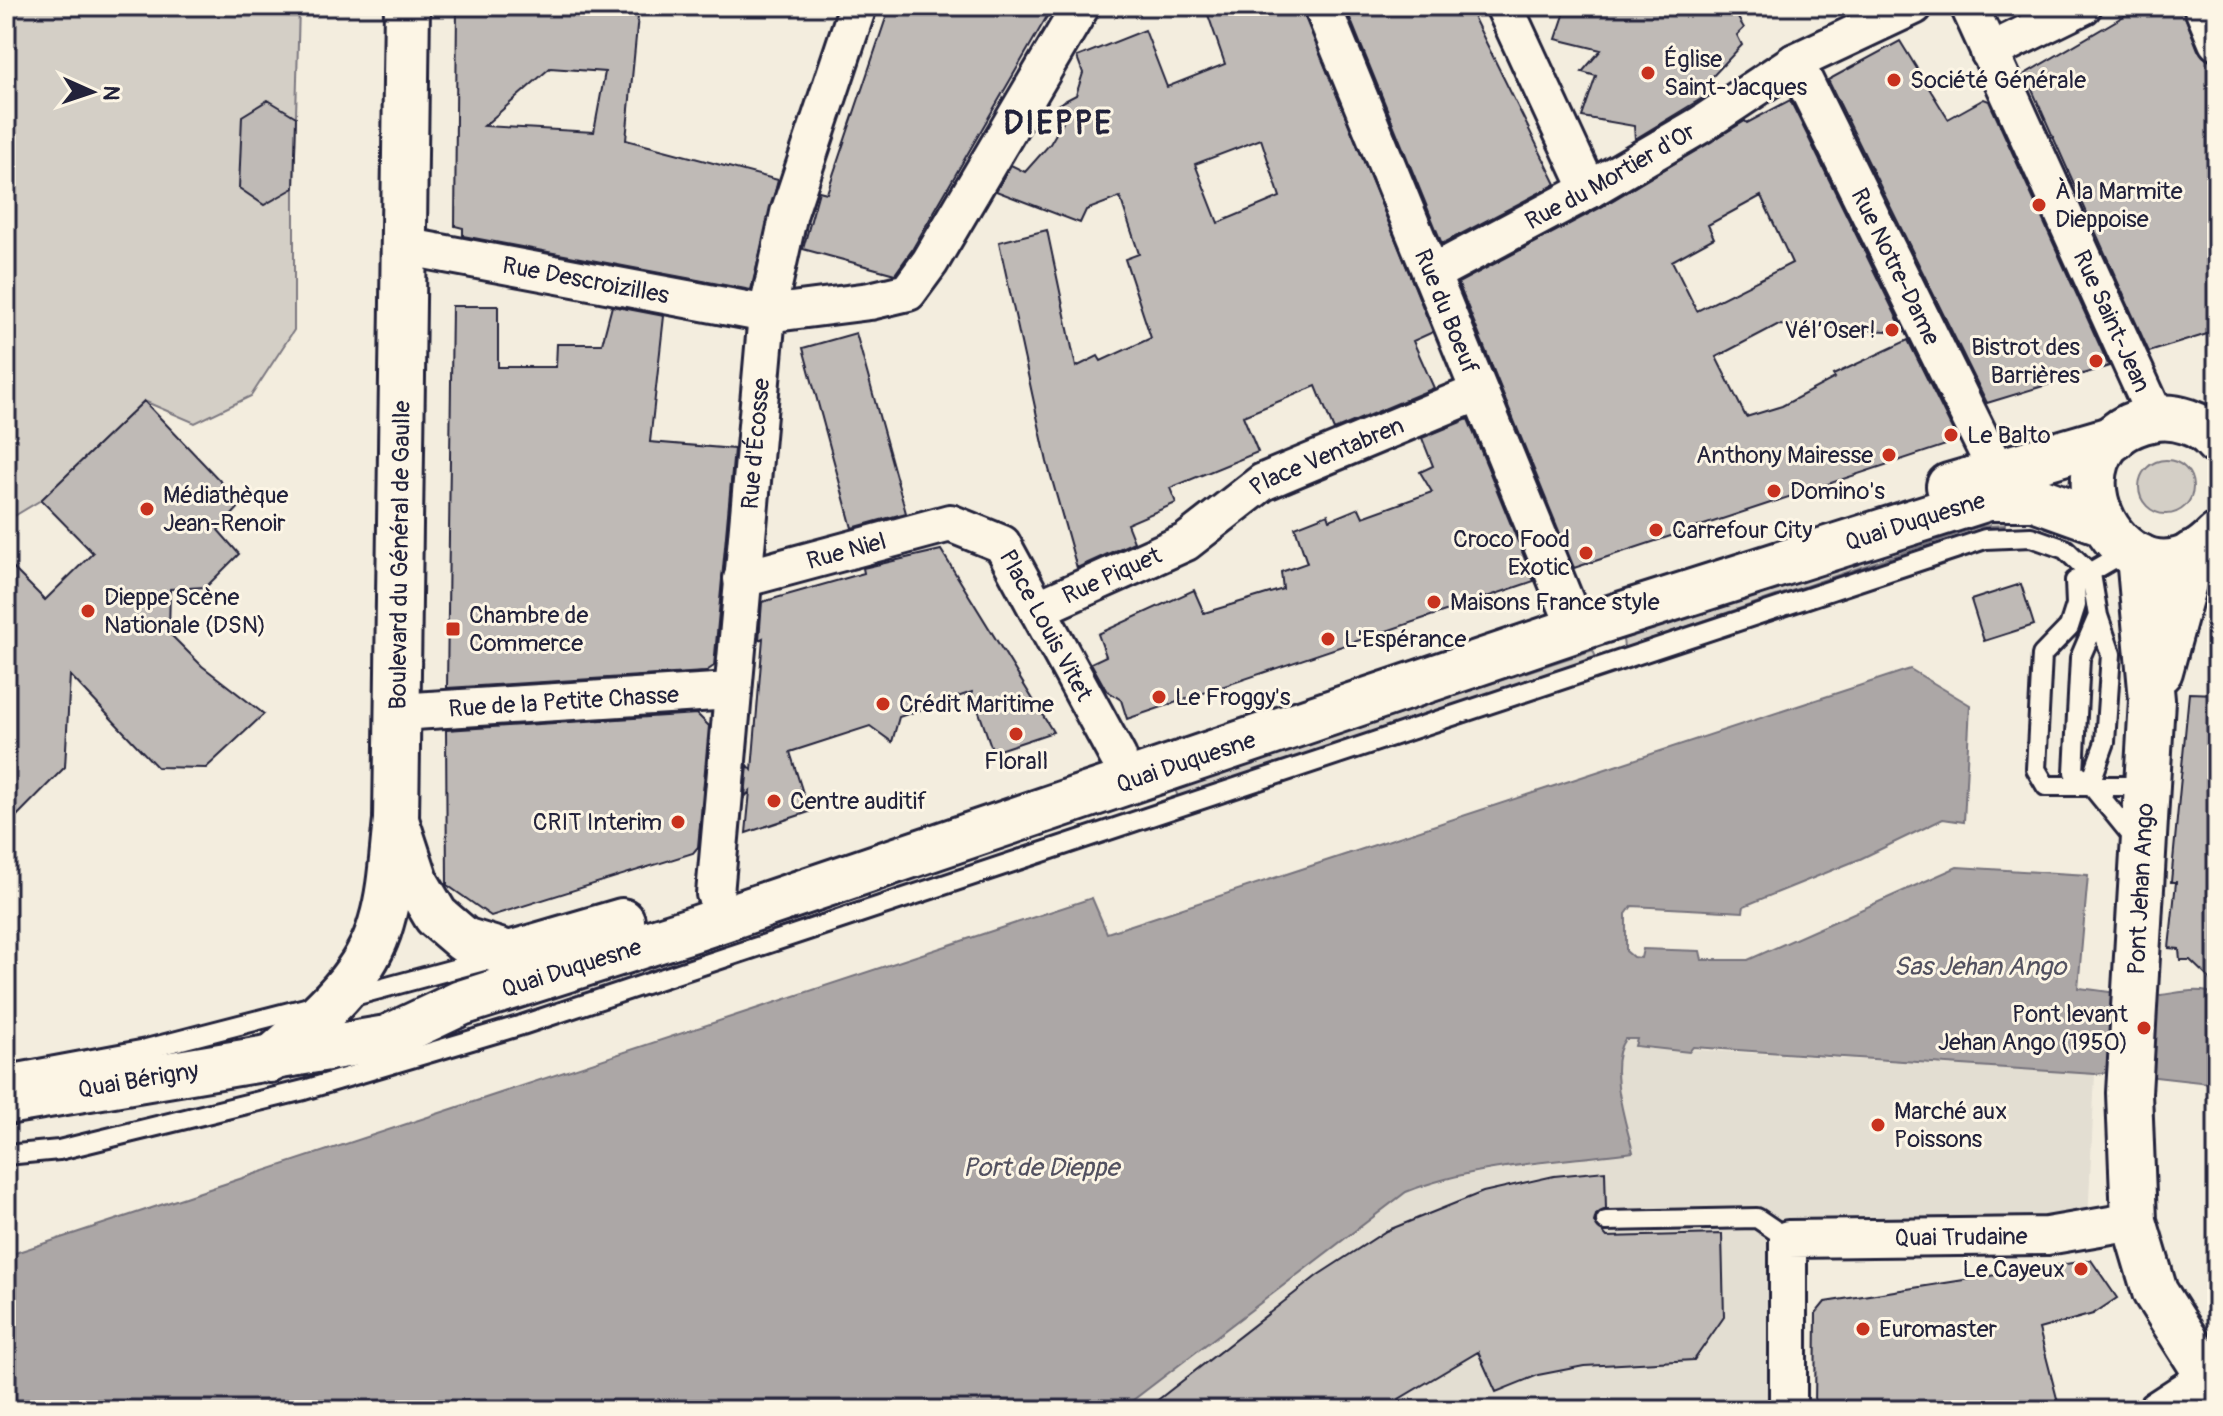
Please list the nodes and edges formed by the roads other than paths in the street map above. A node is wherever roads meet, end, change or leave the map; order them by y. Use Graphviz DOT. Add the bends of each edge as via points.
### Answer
graph roads {
  1 [pos="407,6"];
  2 [pos="858,6"];
  3 [pos="1081,6"];
  4 [pos="1322,6"];
  5 [pos="1504,6"];
  6 [pos="1914,6"];
  7 [pos="1969,6"];
  8 [pos="2083,6"];
  9 [pos="2202,6"];
  10 [pos="2217,42"];
  11 [pos="1989,52"];
  12 [pos="1795,62"];
  13 [pos="1589,190"];
  14 [pos="403,246"];
  15 [pos="1431,274"];
  16 [pos="767,314"];
  17 [pos="1479,392"];
  18 [pos="2156,418"];
  19 [pos="2114,438"];
  20 [pos="2217,442"];
  21 [pos="1996,470"];
  22 [pos="950,523"];
  23 [pos="1186,542"];
  24 [pos="2123,543"];
  25 [pos="2205,545"];
  26 [pos="2091,574"];
  27 [pos="742,579"];
  28 [pos="1037,609"];
  29 [pos="1571,616"];
  30 [pos="2098,616"];
  31 [pos="731,691"];
  32 [pos="2152,700"];
  33 [pos="398,712"];
  34 [pos="1118,757"];
  35 [pos="2090,784"];
  36 [pos="2147,786"];
  37 [pos="396,820"];
  38 [pos="2143,849"];
  39 [pos="715,894"];
  40 [pos="509,954"];
  41 [pos="335,1001"];
  42 [pos="270,1060"];
  43 [pos="6,1075"];
  44 [pos="6,1102"];
  45 [pos="6,1155"];
  46 [pos="1606,1221"];
  47 [pos="2134,1221"];
  48 [pos="1788,1239"];
  49 [pos="2212,1383"];
  50 [pos="1788,1410"];
  51 [pos="2156,1410"];
  1 -- 14 [label="main road, Boulevard du Général de Gaulle"];
  2 -- 16 [label="street, Rue d'Écosse" via="789,213"];
  3 -- 16 [label="street, Rue Descroizilles" via="908,292"];
  4 -- 15 [label="street, Rue du Boeuf"];
  5 -- 13 [label="street"];
  6 -- 12 [label="street, Rue du Mortier d'Or"];
  7 -- 11 [label="street, Rue Saint-Jean"];
  8 -- 11 [label="street"];
  9 -- 10 [label="street"];
  11 -- 18 [label="street, Rue Saint-Jean"];
  12 -- 13 [label="street, Rue du Mortier d'Or"];
  12 -- 21 [label="street, Rue Notre-Dame"];
  13 -- 15 [label="street, Rue du Mortier d'Or"];
  14 -- 16 [label="street, Rue Descroizilles"];
  14 -- 33 [label="main road, Boulevard du Général de Gaulle"];
  15 -- 17 [label="street, Rue du Boeuf"];
  16 -- 27 [label="street, Rue d'Écosse"];
  17 -- 23 [label="street, Place Ventabren" via="1263,482"];
  17 -- 29 [label="street, Rue du Boeuf"];
  18 -- 19 [label="main road, Quai Duquesne" via="2140,421"];
  18 -- 20 [label="main road" via="2195,425"];
  19 -- 21 [label="main road, Quai Duquesne"];
  19 -- 24 [label="main road, Pont Jehan Ango" via="2094,478 2094,501"];
  21 -- 29 [label="main road, Quai Duquesne"];
  22 -- 27 [label="street, Rue Niel"];
  22 -- 28 [label="street, Place Louis Vitet" via="1002,544"];
  23 -- 28 [label="street, Rue Piquet"];
  24 -- 25 [label="main road, Quai Duquesne" via="2175,560"];
  24 -- 26 [label="lane"];
  24 -- 32 [label="main road, Pont Jehan Ango"];
  24 -- 42 [label="main road, Quai Duquesne" via="2034,498 1988,498 1598,622 726,919 461,1003 387,1038"];
  25 -- 32 [label="main road, Pont Jehan Ango"];
  26 -- 30 [label="lane"];
  26 -- 35 [label="lane" via="2075,581 2076,605 2069,627 2042,655 2036,769 2046,786"];
  26 -- 45 [label="lane" via="2065,549 2031,537 1985,539 522,1025 304,1090 59,1150"];
  27 -- 31 [label="street, Rue d'Écosse"];
  28 -- 34 [label="street, Place Louis Vitet"];
  29 -- 34 [label="main road, Quai Duquesne"];
  30 -- 35 [label="lane" via="2111,654 2105,742"];
  30 -- 35 [label="lane" via="2080,658 2075,744 2074,772"];
  31 -- 33 [label="street, Rue de la Petite Chasse"];
  31 -- 39 [label="street, Rue d'Écosse"];
  32 -- 36 [label="main road, Pont Jehan Ango"];
  33 -- 37 [label="main road, Boulevard du Général de Gaulle"];
  34 -- 39 [label="main road, Quai Duquesne"];
  35 -- 36 [label="lane"];
  35 -- 38 [label="lane"];
  36 -- 38 [label="main road, Pont Jehan Ango"];
  37 -- 40 [label="main road, Quai Duquesne" via="417,884 436,916 464,940"];
  37 -- 41 [label="main road, Boulevard du Général de Gaulle" via="381,926"];
  38 -- 47 [label="main road, Pont Jehan Ango" via="2129,1093"];
  39 -- 40 [label="main road, Quai Duquesne"];
  40 -- 41 [label="lane"];
  41 -- 42 [label="main road, Boulevard du Général de Gaulle"];
  41 -- 43 [label="lane" via="146,1049"];
  42 -- 44 [label="main road, Quai Bérigny"];
  46 -- 48 [label="lane" via="1757,1218"];
  47 -- 48 [label="street, Quai Trudaine" via="2047,1236"];
  47 -- 49 [label="main road, Pont Jehan Ango" via="2155,1292"];
  48 -- 50 [label="street"];
  49 -- 51 [label="street"];
}
